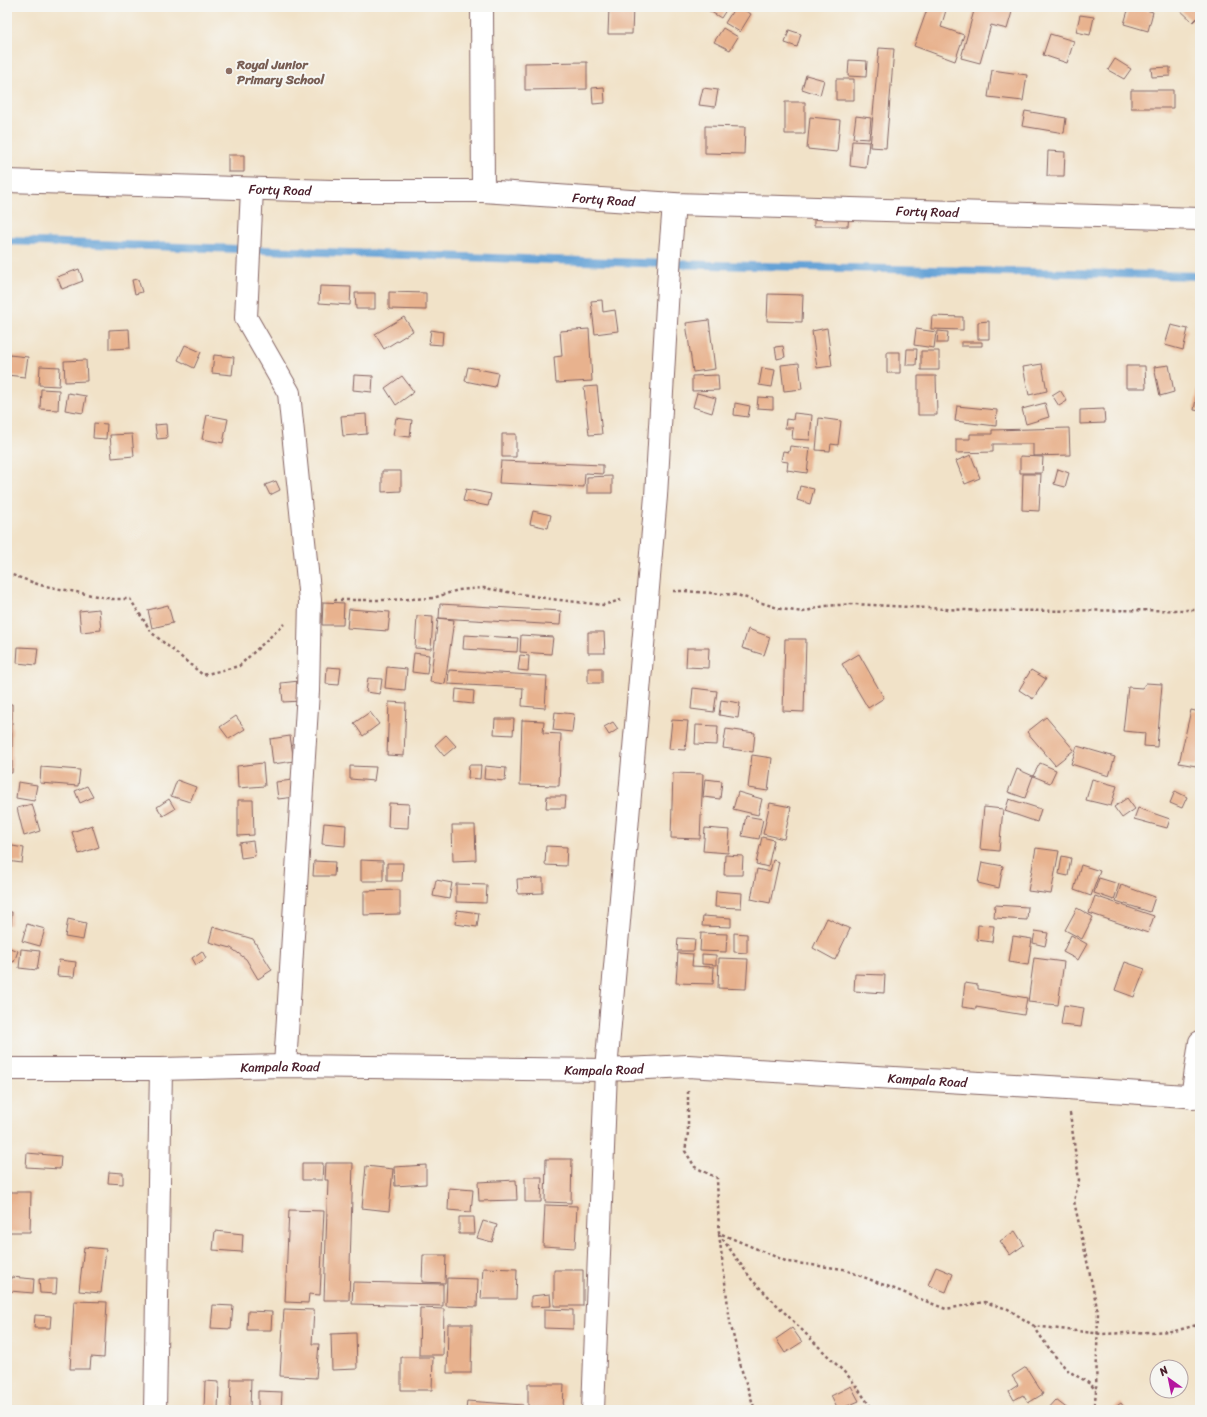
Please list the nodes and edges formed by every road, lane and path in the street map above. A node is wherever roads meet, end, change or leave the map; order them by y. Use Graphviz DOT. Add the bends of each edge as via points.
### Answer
graph roads {
  1 [pos="482,7"];
  2 [pos="7,181"];
  3 [pos="252,189"];
  4 [pos="483,191"];
  5 [pos="674,204"];
  6 [pos="1200,219"];
  7 [pos="7,573"];
  8 [pos="648,592"];
  9 [pos="310,600"];
  10 [pos="1200,610"];
  11 [pos="1200,1042"];
  12 [pos="285,1066"];
  13 [pos="688,1066"];
  14 [pos="7,1069"];
  15 [pos="161,1069"];
  16 [pos="606,1070"];
  17 [pos="1067,1088"];
  18 [pos="1196,1097"];
  19 [pos="719,1233"];
  20 [pos="1200,1324"];
  21 [pos="1034,1326"];
  22 [pos="1097,1333"];
  23 [pos="1096,1391"];
  24 [pos="155,1410"];
  25 [pos="594,1410"];
  26 [pos="755,1410"];
  27 [pos="874,1410"];
  28 [pos="1094,1410"];
  1 -- 4 [label="street"];
  2 -- 3 [label="street, Forty Road"];
  3 -- 4 [label="street, Forty Road"];
  3 -- 9 [label="street" via="246,318 289,393"];
  4 -- 5 [label="street, Forty Road"];
  5 -- 6 [label="street, Forty Road"];
  5 -- 8 [label="street"];
  7 -- 9 [label="path" via="40,585 112,599 130,599 152,633 203,675 239,666"];
  8 -- 9 [label="path" via="603,605 484,588 458,590 433,598"];
  8 -- 10 [label="path" via="685,590 738,595 781,609 803,612 824,606 854,604 983,611"];
  8 -- 16 [label="street"];
  9 -- 12 [label="street" via="308,691"];
  11 -- 18 [label="street"];
  12 -- 15 [label="street, Kampala Road"];
  12 -- 16 [label="street, Kampala Road"];
  13 -- 16 [label="street, Kampala Road"];
  13 -- 17 [label="street, Kampala Road"];
  13 -- 19 [label="path" via="688,1133 685,1151 695,1168 717,1178"];
  14 -- 15 [label="street, Kampala Road"];
  15 -- 24 [label="street"];
  16 -- 25 [label="street"];
  17 -- 18 [label="street, Kampala Road"];
  17 -- 22 [label="path" via="1079,1180 1074,1201 1098,1312"];
  19 -- 21 [label="path" via="788,1262 843,1269 946,1309 984,1302 1008,1309"];
  19 -- 26 [label="path" via="730,1322 742,1372"];
  19 -- 27 [label="path" via="752,1280 851,1379"];
  20 -- 22 [label="path" via="1175,1331"];
  21 -- 22 [label="path"];
  21 -- 23 [label="path" via="1068,1370 1093,1386"];
  22 -- 23 [label="path"];
  23 -- 28 [label="path"];
}
